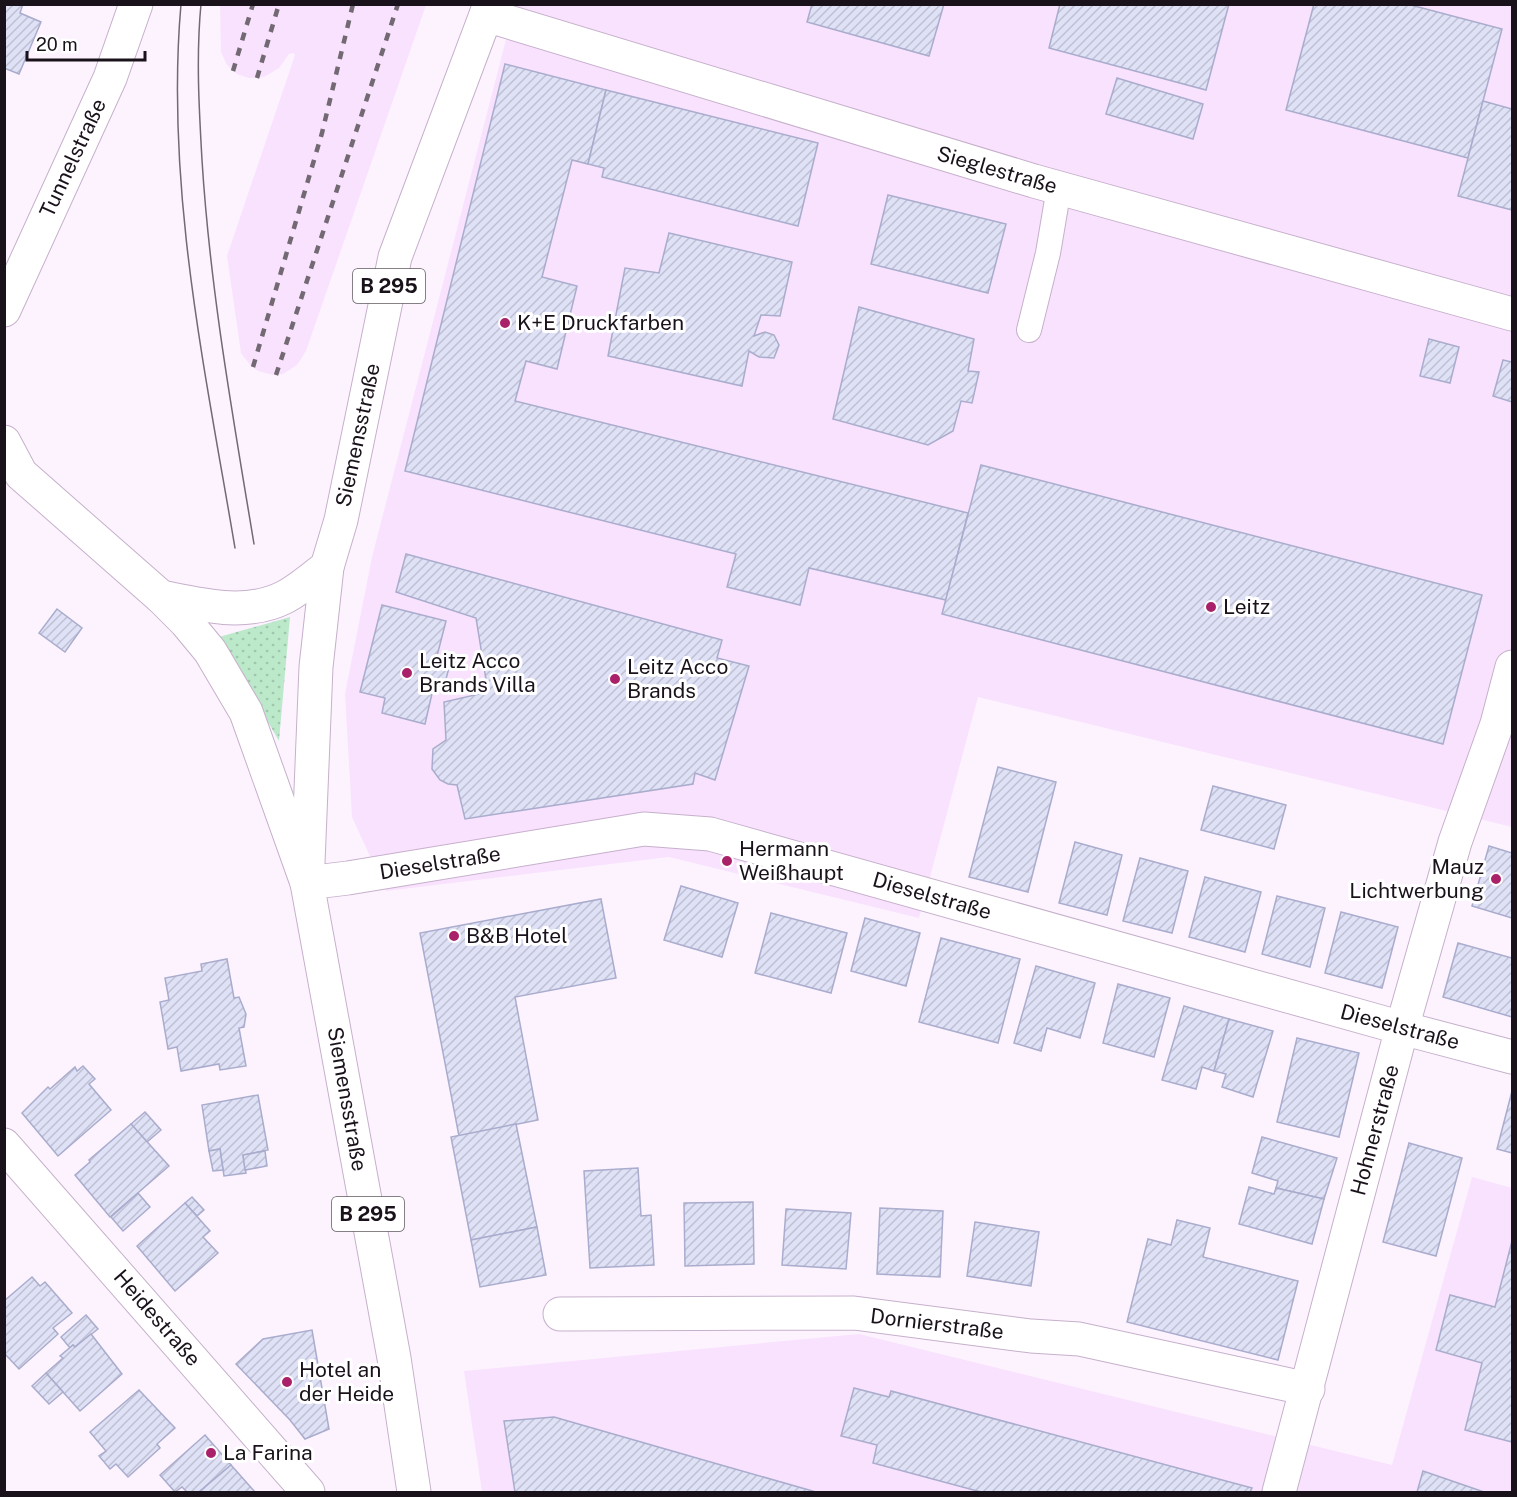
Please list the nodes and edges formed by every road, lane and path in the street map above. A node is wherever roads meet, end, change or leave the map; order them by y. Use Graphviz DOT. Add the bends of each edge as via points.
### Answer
graph roads {
  1 [pos="136,4"];
  2 [pos="488,10"];
  3 [pos="1059,188"];
  4 [pos="4,310"];
  5 [pos="1512,314"];
  6 [pos="1029,330"];
  7 [pos="4,442"];
  8 [pos="327,567"];
  9 [pos="161,597"];
  10 [pos="1512,667"];
  11 [pos="307,883"];
  12 [pos="1402,1028"];
  13 [pos="1512,1057"];
  14 [pos="4,1145"];
  15 [pos="560,1314"];
  16 [pos="1308,1389"];
  17 [pos="308,1492"];
  18 [pos="414,1492"];
  19 [pos="1279,1492"];
  1 -- 4 [label="street, Tunnelstraße" via="110,78"];
  2 -- 3 [label="street, Sieglestraße" via="886,138"];
  2 -- 8 [label="street, Siemensstraße / B 295" via="395,257 341,520"];
  3 -- 5 [label="street, Sieglestraße"];
  3 -- 6 [label="lane"];
  7 -- 9 [label="street, B 295" via="21,474"];
  8 -- 9 [label="street" via="284,597 251,608 216,608"];
  8 -- 11 [label="street, Siemensstraße / B 295" via="316,667"];
  9 -- 11 [label="street, Siemensstraße / B 295" via="210,651 246,712"];
  10 -- 12 [label="street, Hohnerstraße" via="1497,724 1455,842"];
  11 -- 12 [label="street, Dieselstraße" via="645,829 710,834"];
  11 -- 18 [label="street, Siemensstraße / B 295" via="394,1358"];
  12 -- 13 [label="street, Dieselstraße"];
  12 -- 16 [label="street, Hohnerstraße"];
  14 -- 17 [label="street, Heidestraße"];
  15 -- 16 [label="street, Dornierstraße" via="854,1313 1079,1339"];
  16 -- 19 [label="street, Hohnerstraße"];
}
